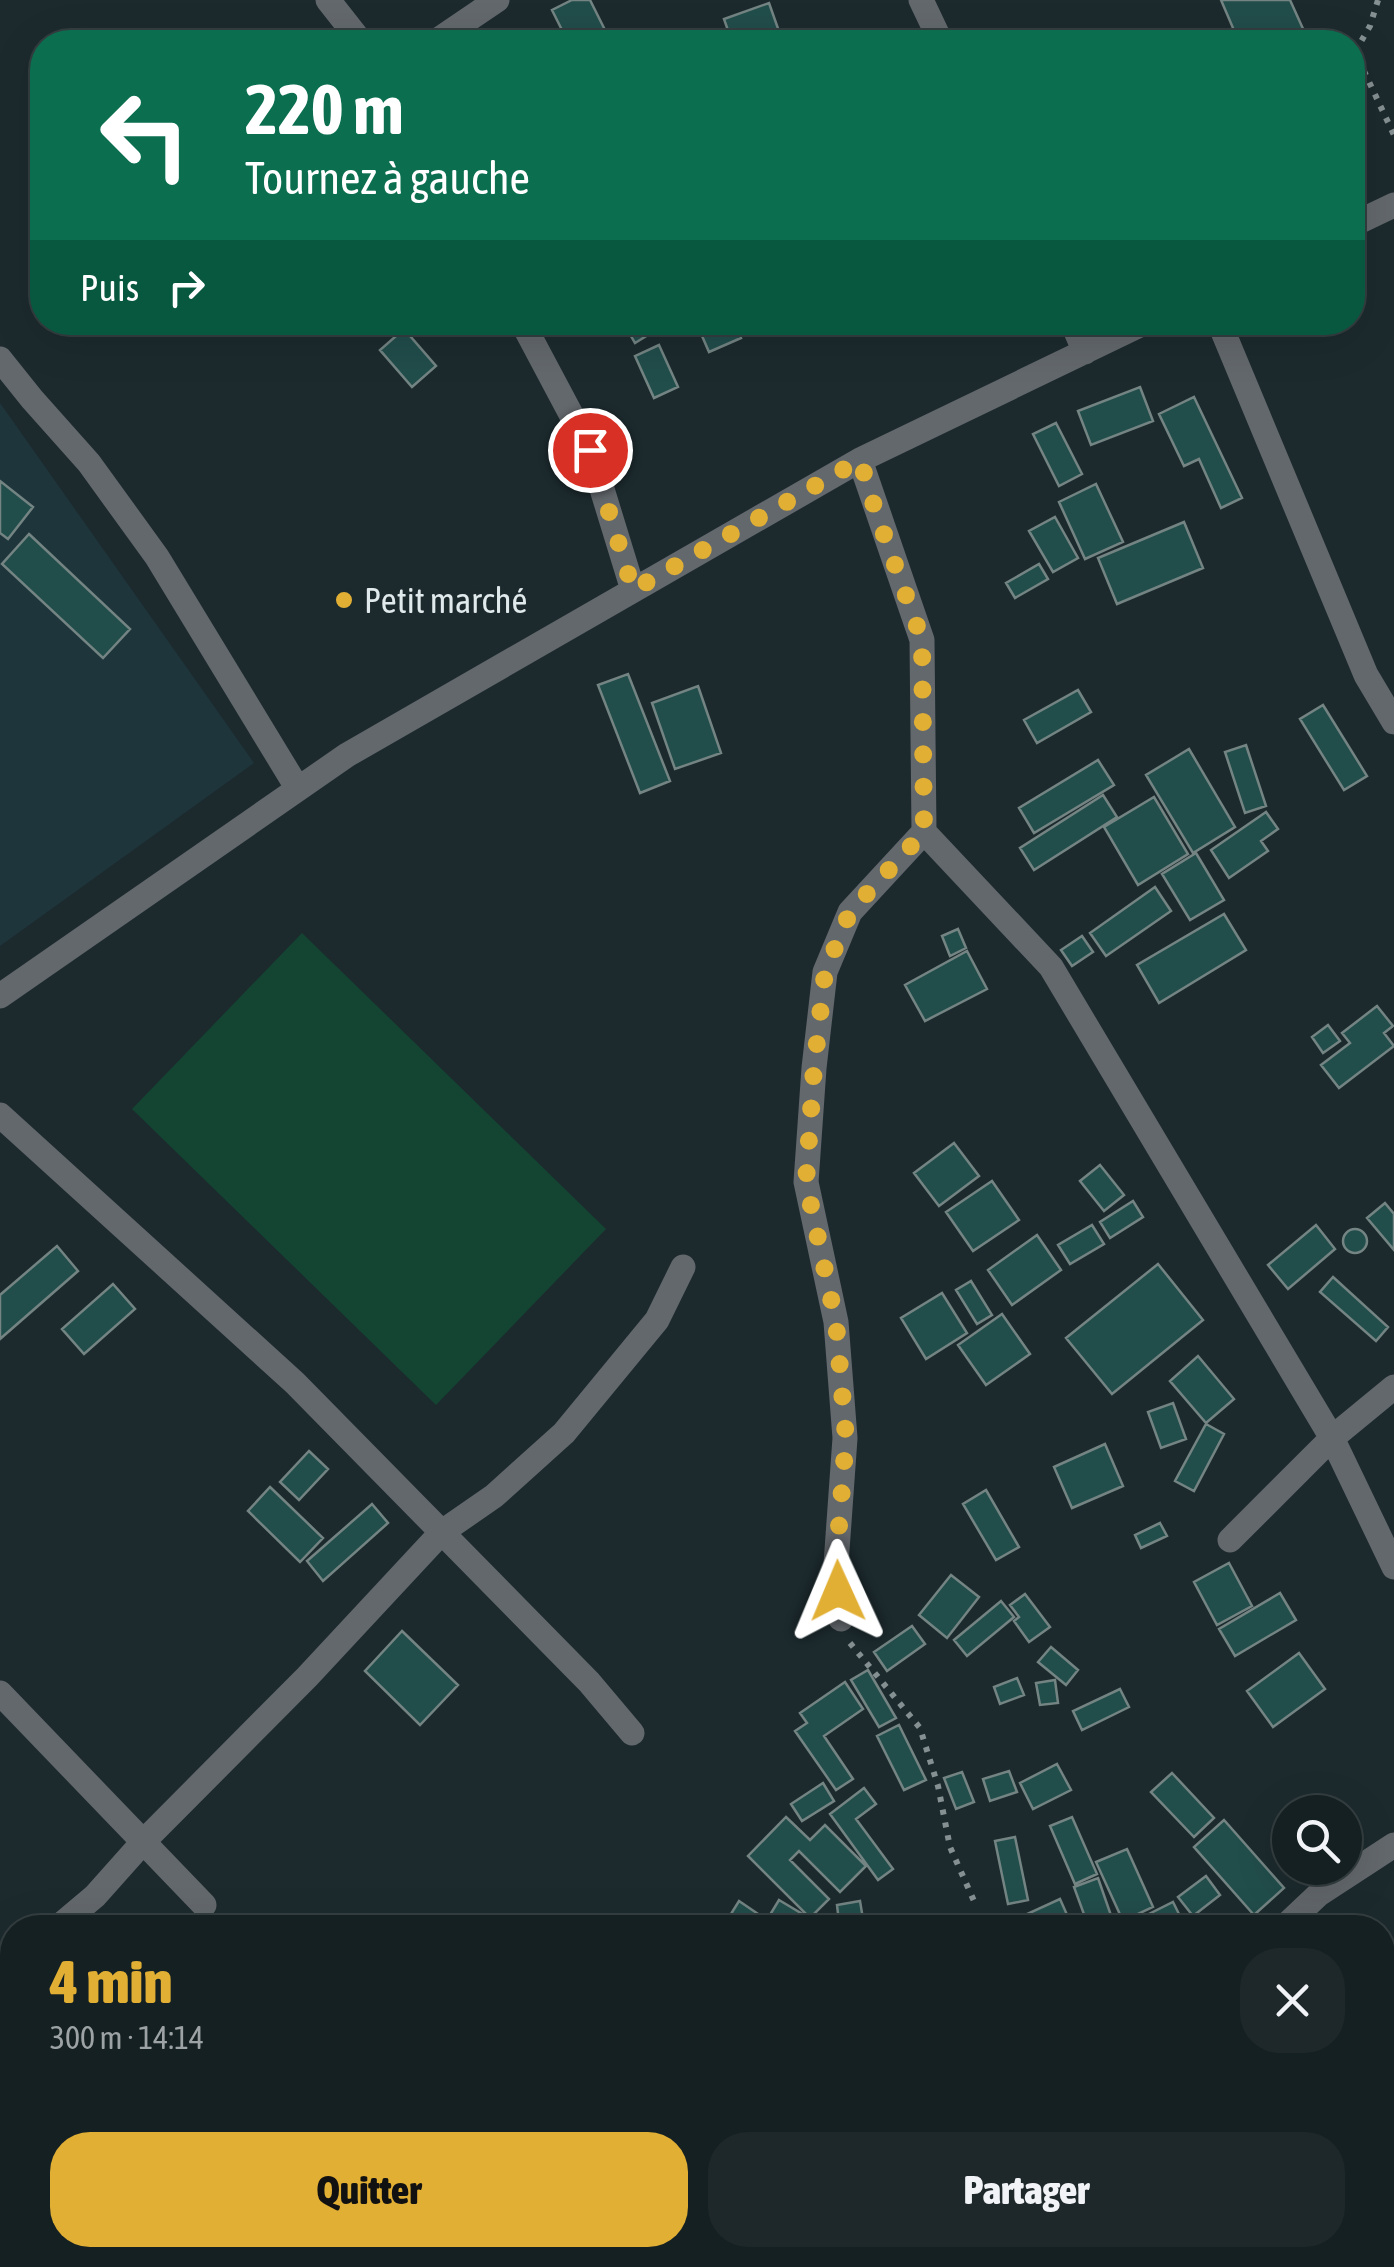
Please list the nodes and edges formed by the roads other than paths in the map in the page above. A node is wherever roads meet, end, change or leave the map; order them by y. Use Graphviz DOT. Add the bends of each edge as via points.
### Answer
graph roads {
  1 [pos="328,0"];
  2 [pos="498,0"];
  3 [pos="921,0"];
  4 [pos="352,30"];
  5 [pos="453,30"];
  6 [pos="935,30"];
  7 [pos="1394,205"];
  8 [pos="1365,219"];
  9 [pos="529,335"];
  10 [pos="1078,335"];
  11 [pos="1120,335"];
  12 [pos="1224,335"];
  13 [pos="1086,352"];
  14 [pos="0,359"];
  15 [pos="860,460"];
  16 [pos="633,590"];
  17 [pos="1394,722"];
  18 [pos="298,789"];
  19 [pos="924,832"];
  20 [pos="0,996"];
  21 [pos="0,1115"];
  22 [pos="683,1268"];
  23 [pos="1394,1388"];
  24 [pos="1332,1438"];
  25 [pos="442,1532"];
  26 [pos="1230,1540"];
  27 [pos="1394,1567"];
  28 [pos="841,1618"];
  29 [pos="0,1693"];
  30 [pos="632,1733"];
  31 [pos="144,1841"];
  32 [pos="1394,1845"];
  33 [pos="204,1905"];
  34 [pos="72,1915"];
  35 [pos="1298,1915"];
  1 -- 4 [label="street"];
  2 -- 5 [label="street"];
  3 -- 6 [label="street"];
  7 -- 8 [label="street"];
  9 -- 16 [label="street" via="590,450"];
  10 -- 13 [label="street"];
  11 -- 13 [label="street"];
  12 -- 17 [label="street" via="1366,675"];
  13 -- 15 [label="street"];
  14 -- 18 [label="street" via="90,462 157,557"];
  15 -- 16 [label="street"];
  15 -- 19 [label="street" via="922,640"];
  16 -- 18 [label="street"];
  18 -- 20 [label="street"];
  19 -- 24 [label="street" via="1051,967"];
  19 -- 28 [label="street" via="850,912 825,972 814,1068 806,1182 836,1322 846,1438 836,1564"];
  21 -- 25 [label="street" via="294,1383"];
  22 -- 25 [label="street" via="657,1320 564,1433"];
  23 -- 24 [label="street"];
  24 -- 26 [label="street"];
  24 -- 27 [label="street"];
  25 -- 30 [label="street"];
  25 -- 31 [label="street"];
  29 -- 31 [label="street"];
  31 -- 33 [label="street"];
  31 -- 34 [label="street"];
  32 -- 35 [label="street"];
}
